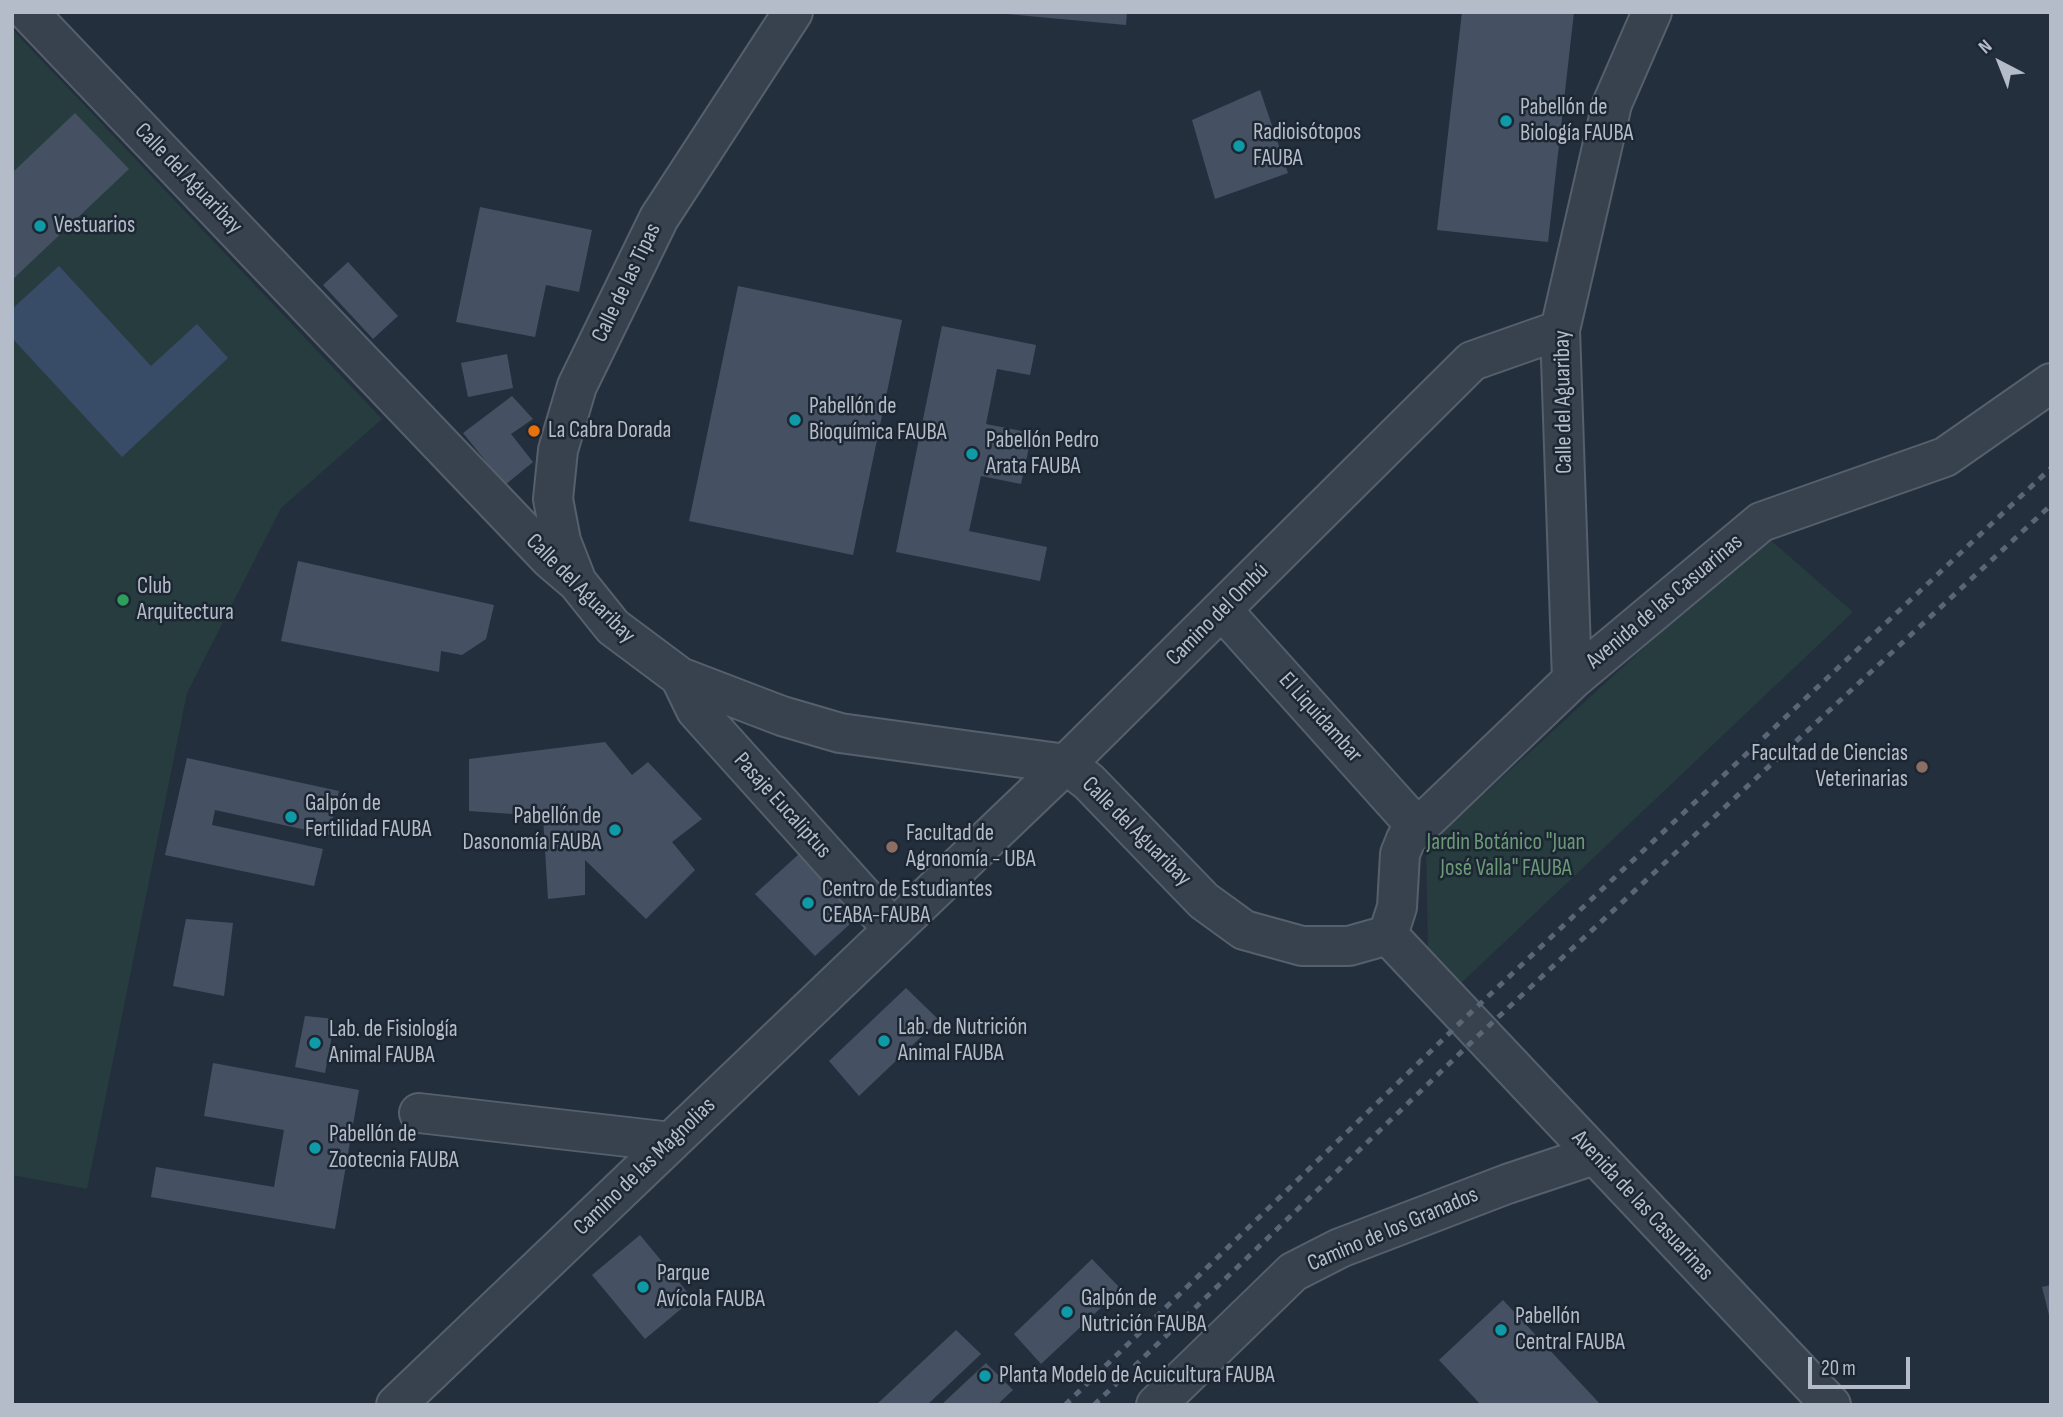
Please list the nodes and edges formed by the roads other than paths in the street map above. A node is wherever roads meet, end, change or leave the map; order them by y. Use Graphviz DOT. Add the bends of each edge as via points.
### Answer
graph roads {
  1 [pos="28,12"];
  2 [pos="793,12"];
  3 [pos="1652,12"];
  4 [pos="1560,330"];
  5 [pos="2051,383"];
  6 [pos="577,582"];
  7 [pos="1223,611"];
  8 [pos="680,677"];
  9 [pos="1572,680"];
  10 [pos="1066,764"];
  11 [pos="1416,826"];
  12 [pos="893,929"];
  13 [pos="1388,934"];
  14 [pos="419,1113"];
  15 [pos="671,1142"];
  16 [pos="1594,1155"];
  17 [pos="1810,1398"];
  18 [pos="396,1405"];
  19 [pos="1156,1405"];
  1 -- 6 [label="lane, Calle del Aguaribay"];
  2 -- 6 [label="lane, Calle de las Tipas" via="659,218 577,386 558,450 553,499 561,541"];
  3 -- 4 [label="lane, Calle del Aguaribay" via="1612,104"];
  4 -- 7 [label="lane, Camino del Ombú" via="1472,361"];
  4 -- 9 [label="lane, Calle del Aguaribay"];
  5 -- 9 [label="lane, Avenida de las Casuarinas" via="1945,457 1761,522"];
  6 -- 8 [label="lane, Calle del Aguaribay" via="613,626"];
  7 -- 10 [label="lane, Camino del Ombú"];
  7 -- 11 [label="lane, El Liquidambar"];
  8 -- 10 [label="lane, Calle del Aguaribay" via="840,733"];
  8 -- 12 [label="lane, Pasaje Eucaliptus" via="696,710"];
  9 -- 11 [label="lane, Avenida de las Casuarinas"];
  10 -- 12 [label="lane, Camino del Ombú"];
  10 -- 13 [label="lane, Calle del Aguaribay" via="1090,782 1204,901 1244,930 1302,946 1349,946"];
  11 -- 13 [label="lane, Avenida de las Casuarinas" via="1401,854 1397,907"];
  12 -- 15 [label="lane, Camino de las Magnolias"];
  13 -- 16 [label="lane, Avenida de las Casuarinas"];
  14 -- 15 [label="lane"];
  15 -- 18 [label="lane, Camino de las Magnolias"];
  16 -- 17 [label="lane, Avenida de las Casuarinas"];
  16 -- 19 [label="lane, Camino de los Granados" via="1340,1248 1293,1272"];
}
